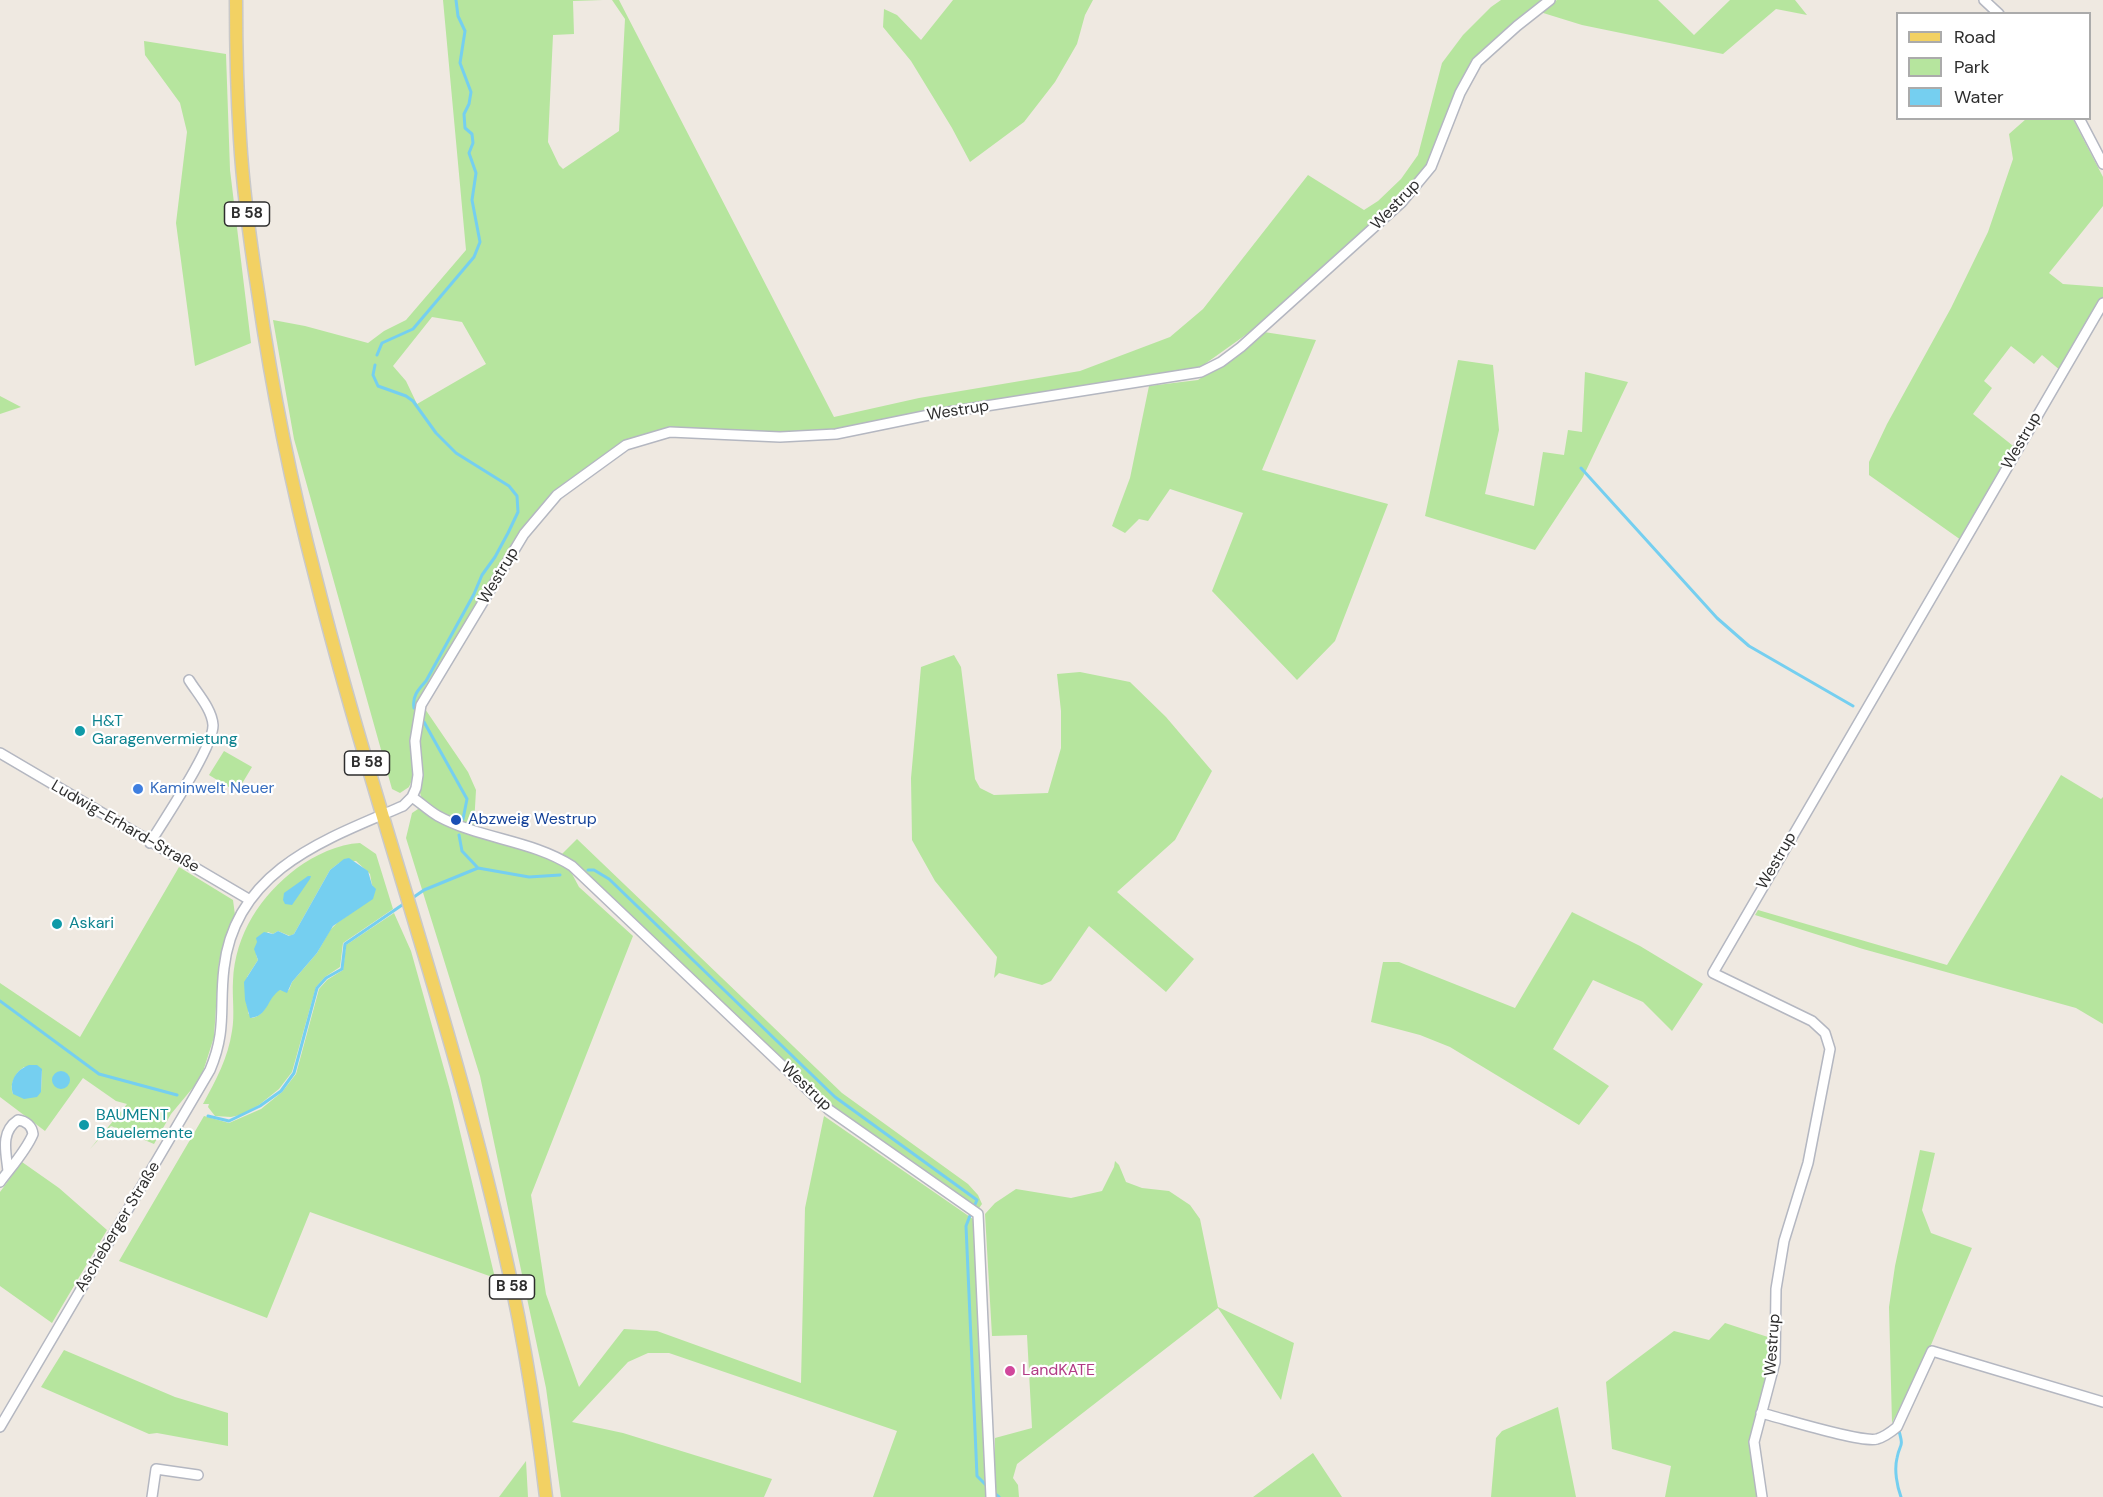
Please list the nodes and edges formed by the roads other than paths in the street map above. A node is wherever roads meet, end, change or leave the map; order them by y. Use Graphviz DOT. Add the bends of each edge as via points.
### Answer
graph roads {
  1 [pos="236,0"];
  2 [pos="1550,0"];
  3 [pos="1984,0"];
  4 [pos="1997,12"];
  5 [pos="2080,120"];
  6 [pos="2103,164"];
  7 [pos="2103,303"];
  8 [pos="189,680"];
  9 [pos="0,753"];
  10 [pos="412,797"];
  11 [pos="382,815"];
  12 [pos="150,843"];
  13 [pos="250,900"];
  14 [pos="8,1171"];
  15 [pos="0,1182"];
  16 [pos="2103,1402"];
  17 [pos="1761,1413"];
  18 [pos="0,1427"];
  19 [pos="198,1475"];
  20 [pos="152,1497"];
  21 [pos="546,1497"];
  22 [pos="992,1497"];
  23 [pos="1762,1497"];
  1 -- 11 [label="main road, B 58" via="240,142 250,240 273,389 315,578"];
  2 -- 10 [label="street, Westrup" via="1477,62 1460,93 1431,168 1402,202 1241,347 1201,372 836,434 780,437 670,432 626,445 557,495 524,534 421,705 415,741 418,775"];
  3 -- 4 [label="street"];
  5 -- 6 [label="street"];
  7 -- 17 [label="street, Westrup" via="1713,973 1812,1021 1825,1033 1830,1049 1808,1163 1784,1241 1776,1289 1775,1362"];
  8 -- 12 [label="street" via="211,715 211,737"];
  9 -- 12 [label="street, Ludwig-Erhard-Straße"];
  10 -- 11 [label="street" via="403,806"];
  10 -- 22 [label="street, Westrup" via="438,816 556,856 572,866 828,1109 978,1214"];
  11 -- 13 [label="street, Ascheberger Straße" via="299,855 270,877"];
  11 -- 21 [label="main road, B 58" via="464,1090 497,1217 531,1388"];
  12 -- 13 [label="street, Ludwig-Erhard-Straße"];
  13 -- 18 [label="street, Ascheberger Straße" via="226,953 222,1028 210,1070"];
  14 -- 14 [label="street" via="33,1134 22,1120 11,1125 3,1140"];
  14 -- 15 [label="street"];
  16 -- 17 [label="street" via="1932,1351 1897,1427 1877,1439"];
  17 -- 23 [label="street, Westrup" via="1754,1442"];
  19 -- 20 [label="street" via="156,1468"];
}
